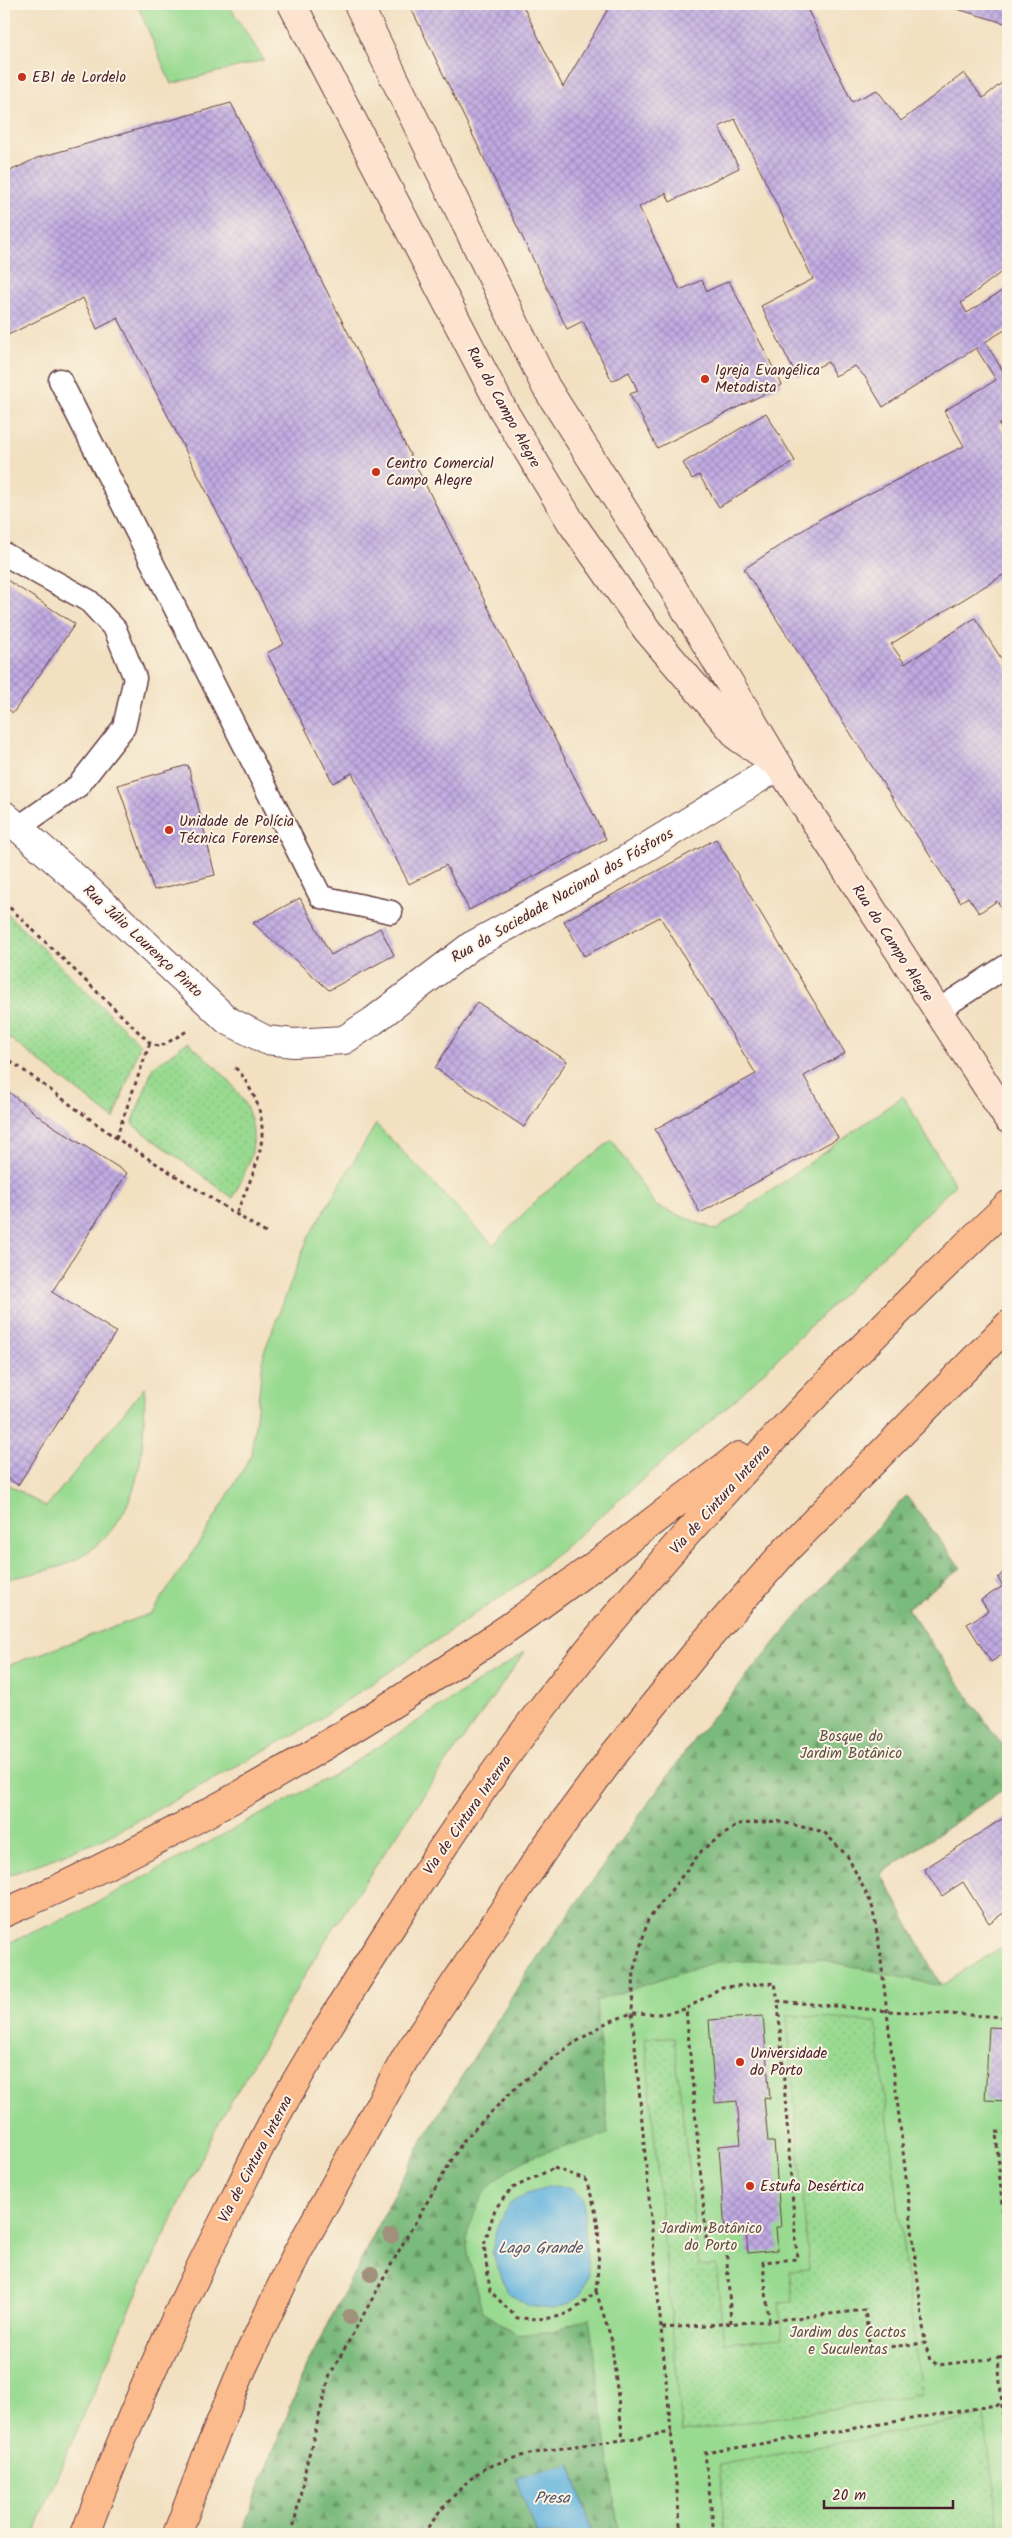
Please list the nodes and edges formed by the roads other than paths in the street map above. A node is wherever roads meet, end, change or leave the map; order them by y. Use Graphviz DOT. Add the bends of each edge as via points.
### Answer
graph roads {
  1 [pos="292,4"];
  2 [pos="358,4"];
  3 [pos="60,380"];
  4 [pos="4,554"];
  5 [pos="779,766"];
  6 [pos="12,821"];
  7 [pos="391,912"];
  8 [pos="1008,965"];
  9 [pos="937,1011"];
  10 [pos="294,1043"];
  11 [pos="1008,1119"];
  12 [pos="1008,1205"];
  13 [pos="1008,1326"];
  14 [pos="804,1407"];
  15 [pos="4,1913"];
  16 [pos="85,2534"];
  17 [pos="177,2534"];
  1 -- 5 [label="main road, Rua do Campo Alegre" via="503,410 571,522 648,630 739,738"];
  2 -- 5 [label="main road, Rua do Campo Alegre" via="546,388 668,580"];
  3 -- 7 [label="lane" via="321,897"];
  4 -- 6 [label="lane" via="89,601 115,629 135,678 124,726 78,786"];
  5 -- 9 [label="main road, Rua do Campo Alegre"];
  5 -- 10 [label="street, Rua da Sociedade Nacional dos Fósforos" via="596,878 471,946 344,1040"];
  6 -- 10 [label="street, Rua Júlio Lourenço Pinto" via="226,1020 266,1040"];
  8 -- 9 [label="lane"];
  9 -- 11 [label="main road, Rua do Campo Alegre"];
  12 -- 14 [label="highway, Via de Cintura Interna"];
  13 -- 17 [label="highway" via="786,1550 615,1753 548,1845 406,2057 297,2253 243,2368"];
  14 -- 15 [label="highway" via="578,1578 366,1721 231,1801 88,1876"];
  14 -- 16 [label="highway, Via de Cintura Interna" via="722,1493 645,1582 531,1723 428,1869 274,2119 202,2260 149,2377"];
}
